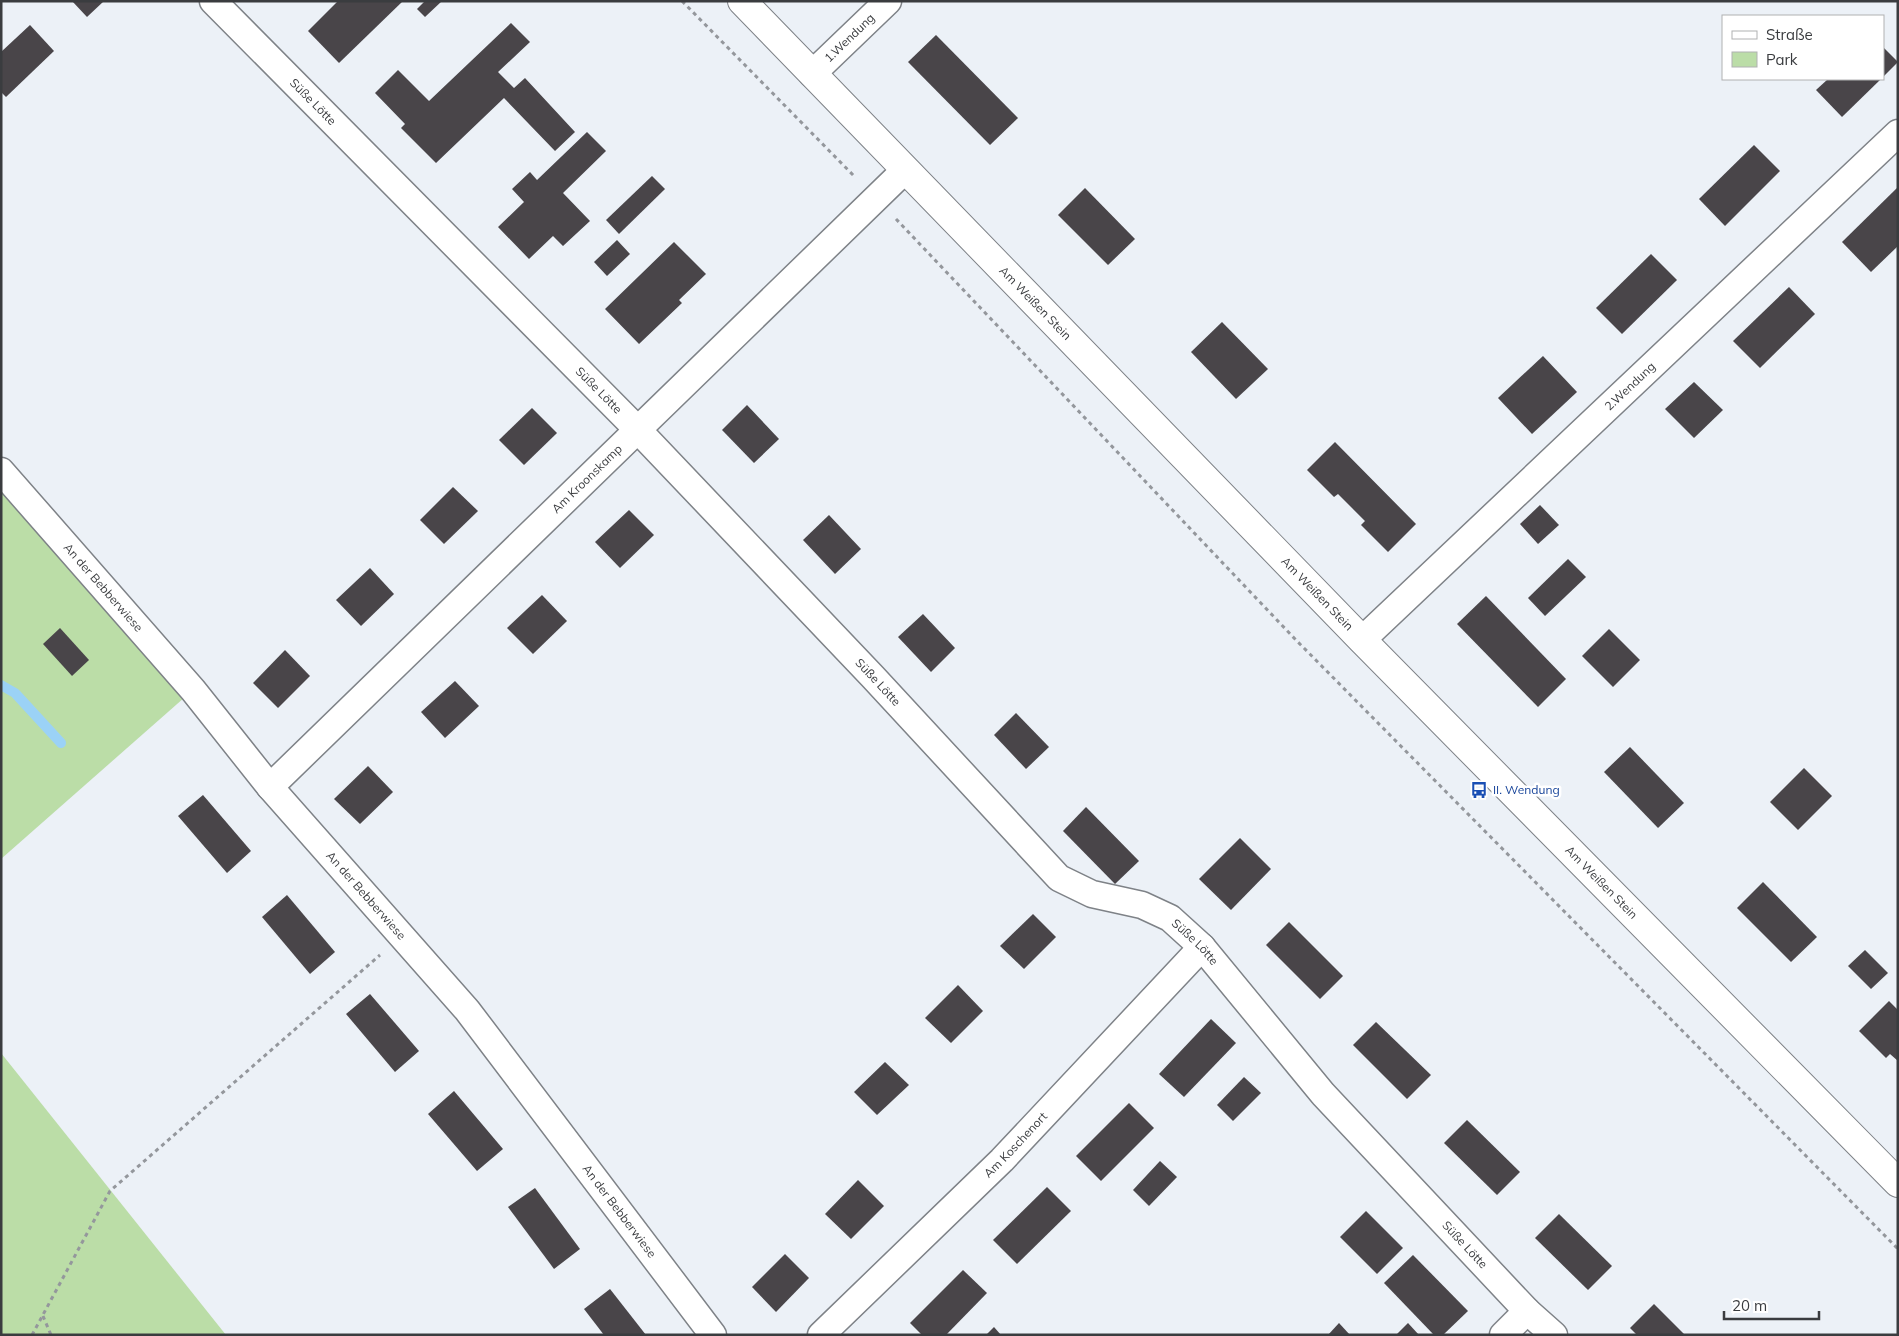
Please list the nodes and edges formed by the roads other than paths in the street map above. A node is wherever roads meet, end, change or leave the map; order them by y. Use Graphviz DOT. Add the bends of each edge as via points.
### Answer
graph roads {
  1 [pos="213,1"];
  2 [pos="742,1"];
  3 [pos="888,1"];
  4 [pos="812,74"];
  5 [pos="1898,133"];
  6 [pos="906,170"];
  7 [pos="637,429"];
  8 [pos="1,471"];
  9 [pos="1362,640"];
  10 [pos="270,787"];
  11 [pos="1202,947"];
  12 [pos="1898,1183"];
  13 [pos="1527,1311"];
  14 [pos="713,1335"];
  15 [pos="821,1335"];
  16 [pos="1503,1335"];
  17 [pos="1554,1335"];
  1 -- 7 [label="street, Süße Lötte"];
  2 -- 4 [label="street, Am Weißen Stein"];
  3 -- 4 [label="street, 1.Wendung"];
  4 -- 6 [label="street, Am Weißen Stein"];
  5 -- 9 [label="street, 2.Wendung"];
  6 -- 7 [label="street, Am Kroonskamp"];
  6 -- 9 [label="street, Am Weißen Stein"];
  7 -- 10 [label="street, Am Kroonskamp"];
  7 -- 11 [label="street, Süße Lötte" via="1059,878 1092,894 1142,905 1170,918"];
  8 -- 10 [label="street, An der Bebberwiese" via="193,690"];
  9 -- 12 [label="street, Am Weißen Stein"];
  10 -- 14 [label="street, An der Bebberwiese" via="467,1010"];
  11 -- 13 [label="street, Süße Lötte" via="1322,1094"];
  11 -- 15 [label="street, Am Koschenort" via="1002,1160"];
  13 -- 16 [label="street"];
  13 -- 17 [label="street, Süße Lötte"];
}
